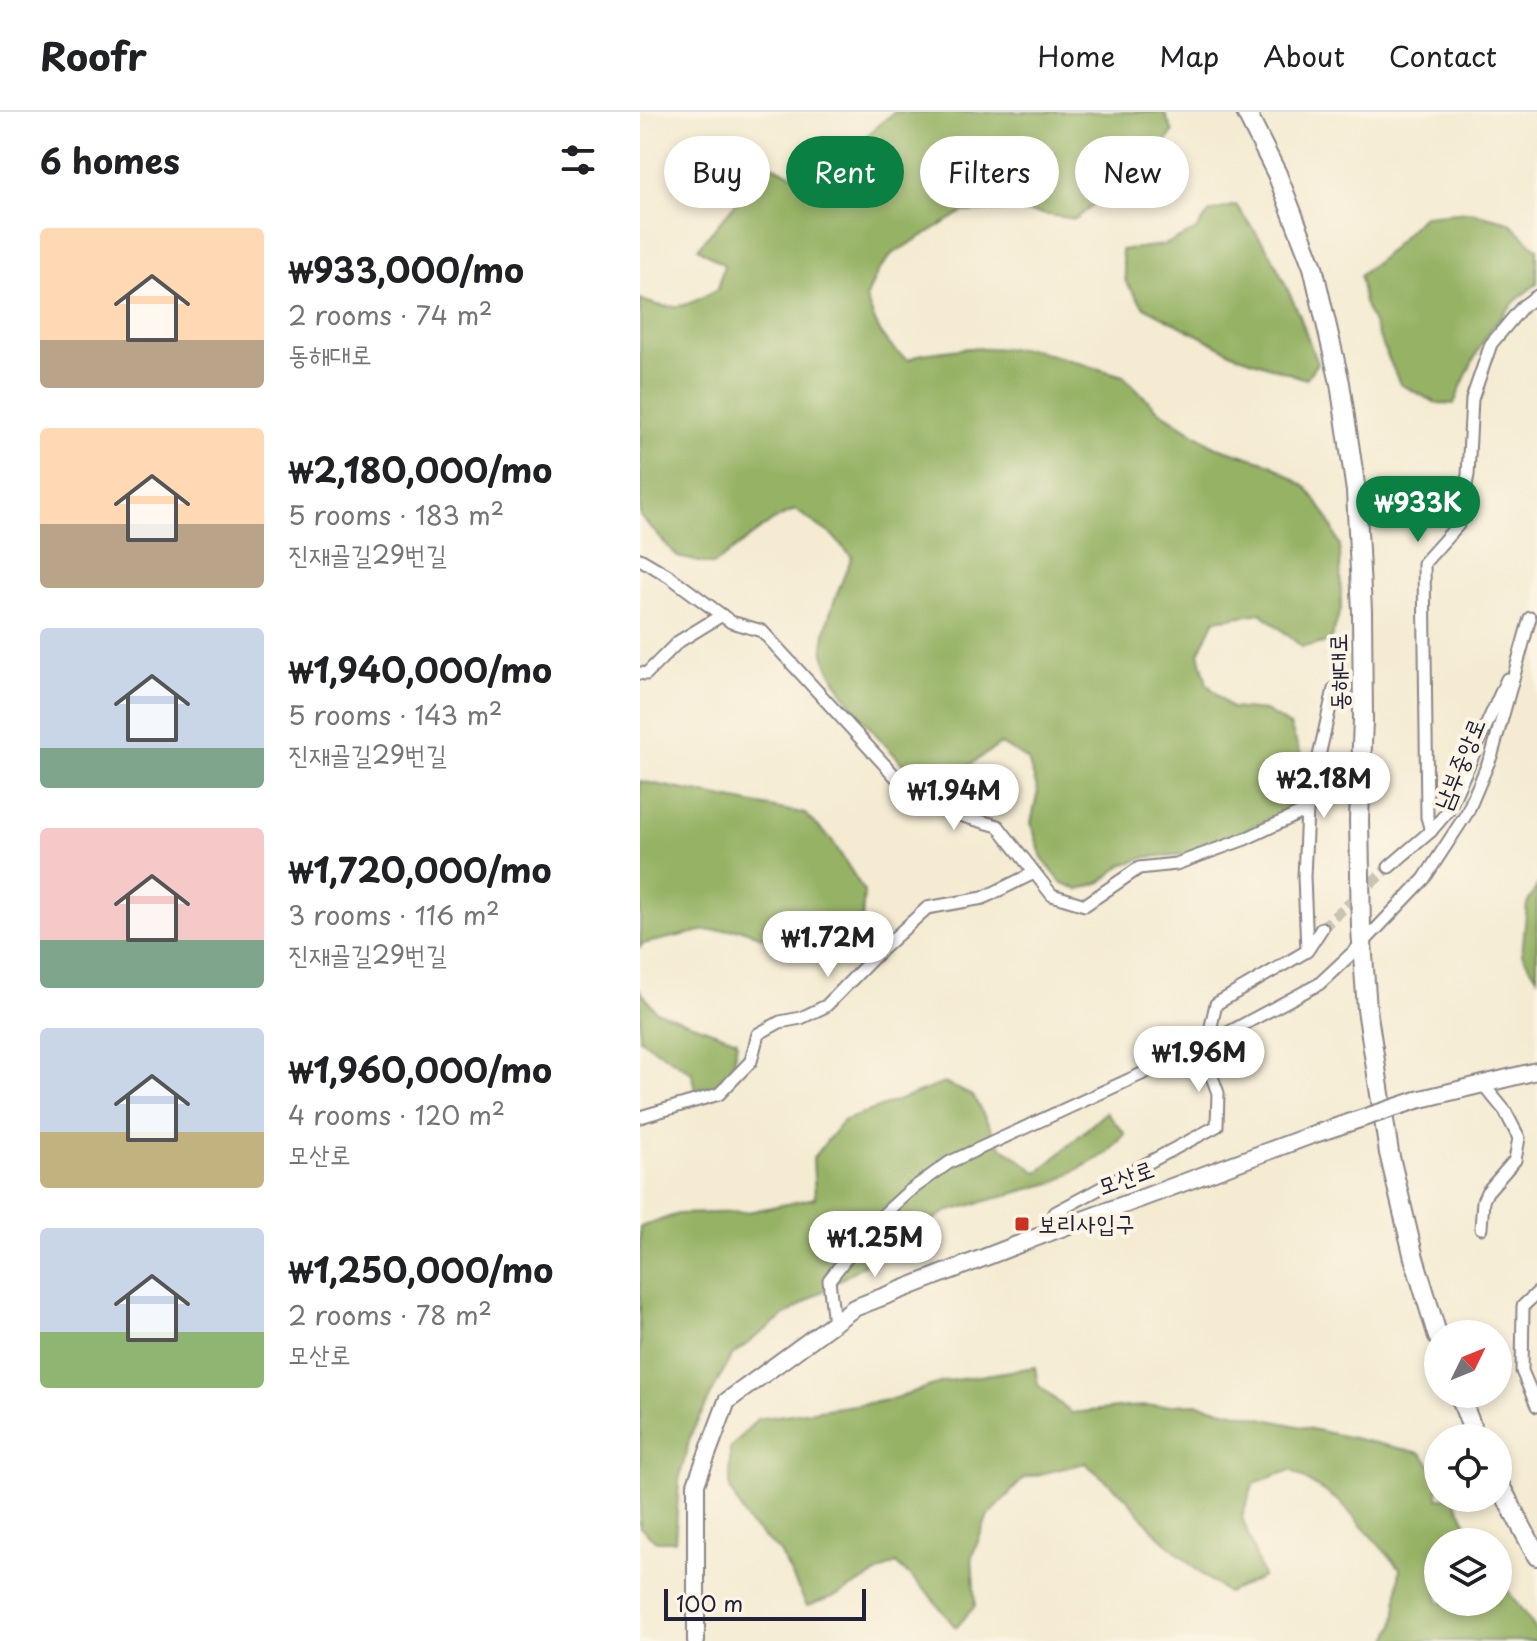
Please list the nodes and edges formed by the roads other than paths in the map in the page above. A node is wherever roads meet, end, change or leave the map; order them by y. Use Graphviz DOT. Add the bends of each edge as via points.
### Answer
graph roads {
  1 [pos="1246,112"];
  2 [pos="1537,296"];
  3 [pos="640,559"];
  4 [pos="1537,605"];
  5 [pos="722,615"];
  6 [pos="1530,618"];
  7 [pos="640,673"];
  8 [pos="1334,689"];
  9 [pos="1307,810"];
  10 [pos="1431,831"];
  11 [pos="1389,867"];
  12 [pos="1034,873"];
  13 [pos="1322,928"];
  14 [pos="1363,943"];
  15 [pos="1307,951"];
  16 [pos="1207,1044"];
  17 [pos="1537,1071"];
  18 [pos="1482,1083"];
  19 [pos="640,1117"];
  20 [pos="1481,1228"];
  21 [pos="1045,1234"];
  22 [pos="1537,1293"];
  23 [pos="1433,1320"];
  24 [pos="834,1323"];
  25 [pos="1537,1406"];
  26 [pos="1512,1509"];
  27 [pos="1537,1556"];
  28 [pos="696,1641"];
  1 -- 14 [label="main road, 동해대로" via="1313,267 1340,383 1356,491 1363,673"];
  2 -- 10 [label="street" via="1491,344 1472,399 1468,475 1458,525 1424,563"];
  3 -- 5 [label="street"];
  4 -- 6 [label="street, 남부중앙로"];
  5 -- 7 [label="street" via="678,642 646,674"];
  5 -- 12 [label="street" via="762,631 906,788 959,815 998,826"];
  6 -- 10 [label="street, 남부중앙로" via="1473,759 1448,811"];
  6 -- 14 [label="street, 남부중앙로" via="1492,754 1467,813 1424,879"];
  8 -- 9 [label="street"];
  9 -- 12 [label="street" via="1176,864 1139,868 1085,905 1052,895"];
  9 -- 15 [label="street"];
  10 -- 11 [label="street, 남부중앙로"];
  12 -- 19 [label="street" via="983,898 927,908 826,1006 758,1034 751,1061 719,1094"];
  13 -- 15 [label="street"];
  14 -- 16 [label="street, 남부중앙로" via="1319,984"];
  14 -- 23 [label="main road, 동해대로" via="1367,1009 1389,1153"];
  15 -- 16 [label="street" via="1216,1004"];
  16 -- 21 [label="street" via="1218,1093 1217,1126 1056,1212"];
  16 -- 24 [label="street, 남부중앙로" via="950,1162 908,1192 873,1224 829,1280"];
  17 -- 18 [label="street, 모산로"];
  18 -- 20 [label="street" via="1519,1138 1515,1160 1483,1201"];
  18 -- 21 [label="street, 모산로, bridge" via="1309,1136"];
  21 -- 24 [label="street, 모산로" via="854,1308"];
  22 -- 25 [label="street" via="1523,1306 1522,1358"];
  24 -- 28 [label="street, 모산로" via="727,1401 696,1484"];
  26 -- 27 [label="main road"];
}
